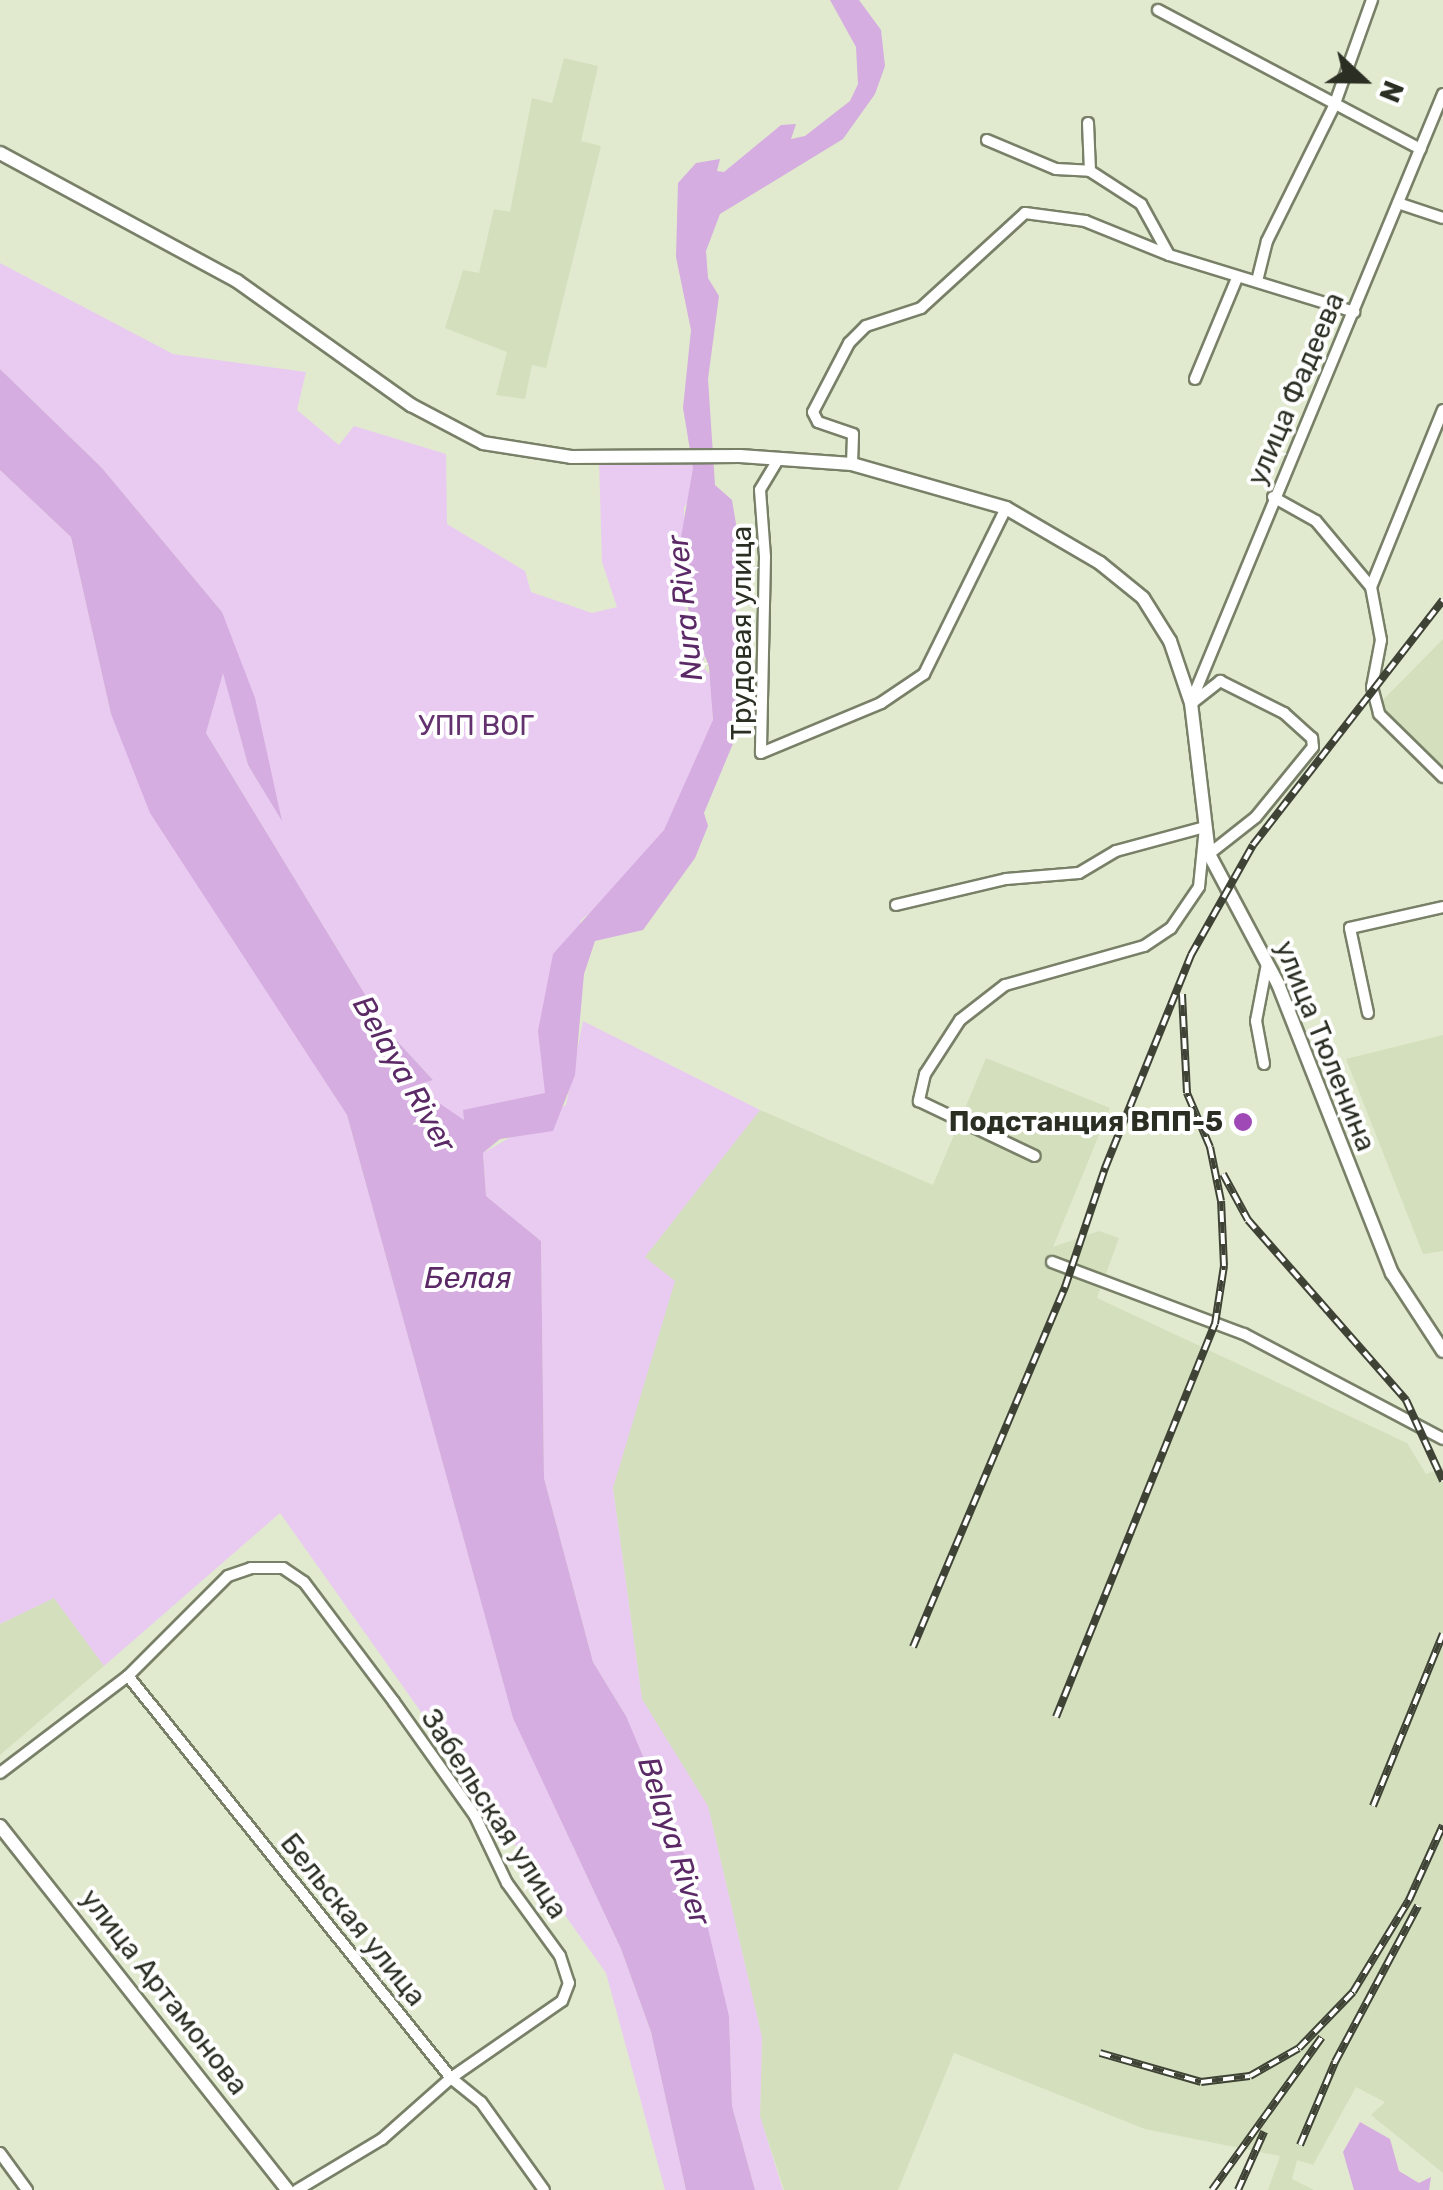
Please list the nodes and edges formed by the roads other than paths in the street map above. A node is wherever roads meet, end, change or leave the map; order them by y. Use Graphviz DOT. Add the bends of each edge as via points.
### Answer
graph roads {
  1 [pos="1372,0"];
  2 [pos="1158,10"];
  3 [pos="1443,94"];
  4 [pos="1334,106"];
  5 [pos="1088,122"];
  6 [pos="988,140"];
  7 [pos="1420,149"];
  8 [pos="0,153"];
  9 [pos="1090,171"];
  10 [pos="1398,203"];
  11 [pos="1443,218"];
  12 [pos="1169,255"];
  13 [pos="1237,278"];
  14 [pos="1257,281"];
  15 [pos="1354,312"];
  16 [pos="1195,379"];
  17 [pos="1443,410"];
  18 [pos="779,458"];
  19 [pos="852,464"];
  20 [pos="1273,498"];
  21 [pos="1006,508"];
  22 [pos="1371,586"];
  23 [pos="1191,703"];
  24 [pos="1443,776"];
  25 [pos="1204,826"];
  26 [pos="1208,854"];
  27 [pos="896,905"];
  28 [pos="1443,906"];
  29 [pos="1268,964"];
  30 [pos="1368,1012"];
  31 [pos="1264,1064"];
  32 [pos="1035,1156"];
  33 [pos="1052,1262"];
  34 [pos="1443,1351"];
  35 [pos="1443,1439"];
  36 [pos="128,1676"];
  37 [pos="0,1773"];
  38 [pos="0,1826"];
  39 [pos="452,2078"];
  40 [pos="0,2153"];
  41 [pos="27,2190"];
  42 [pos="287,2190"];
  43 [pos="298,2190"];
  44 [pos="544,2190"];
  1 -- 4 [label="street"];
  2 -- 4 [label="street" via="1275,67"];
  3 -- 7 [label="street, улица Фадеева"];
  4 -- 7 [label="street"];
  4 -- 14 [label="street" via="1267,240"];
  5 -- 9 [label="street"];
  6 -- 9 [label="street" via="1056,169"];
  7 -- 10 [label="street, улица Фадеева"];
  8 -- 18 [label="street, улица Тюленина" via="238,282 411,405 483,442 542,454"];
  9 -- 12 [label="street" via="1141,204"];
  10 -- 11 [label="street"];
  10 -- 15 [label="street, улица Фадеева"];
  12 -- 13 [label="street"];
  12 -- 19 [label="street" via="1085,221 1025,213 920,308 866,326 850,343 814,412 818,422 853,434"];
  13 -- 14 [label="street"];
  13 -- 16 [label="street"];
  14 -- 15 [label="street"];
  15 -- 20 [label="street, улица Фадеева"];
  17 -- 22 [label="street"];
  18 -- 19 [label="street, улица Тюленина"];
  18 -- 21 [label="street, Трудовая улица" via="760,490 760,753 881,703 924,674"];
  19 -- 21 [label="street, улица Тюленина"];
  20 -- 22 [label="street" via="1316,521"];
  20 -- 23 [label="street, улица Фадеева"];
  21 -- 23 [label="street, улица Тюленина" via="1100,563 1142,598 1170,641"];
  22 -- 24 [label="street" via="1382,640 1372,687 1379,714"];
  23 -- 25 [label="street, улица Тюленина"];
  23 -- 26 [label="street" via="1220,681 1284,713 1312,738 1312,748 1256,816"];
  25 -- 26 [label="street, улица Тюленина"];
  25 -- 27 [label="street" via="1116,851 1079,873 1006,879"];
  25 -- 32 [label="street" via="1199,887 1171,928 1144,946 1005,985 960,1020 924,1074 919,1101"];
  26 -- 29 [label="street, улица Тюленина"];
  28 -- 30 [label="street" via="1350,928"];
  29 -- 31 [label="street" via="1256,1021"];
  29 -- 34 [label="street, улица Тюленина" via="1372,1231"];
  33 -- 35 [label="street" via="1244,1334"];
  36 -- 37 [label="street"];
  36 -- 39 [label="street, Бельская улица"];
  36 -- 39 [label="street, Забельская улица" via="228,1576 282,1568 304,1582 474,1816 508,1883 560,1956 569,1983 562,2001"];
  38 -- 42 [label="street, улица Артамонова"];
  39 -- 43 [label="street" via="343,2168"];
  39 -- 44 [label="street, Бельская улица" via="480,2102"];
  40 -- 41 [label="street"];
}
